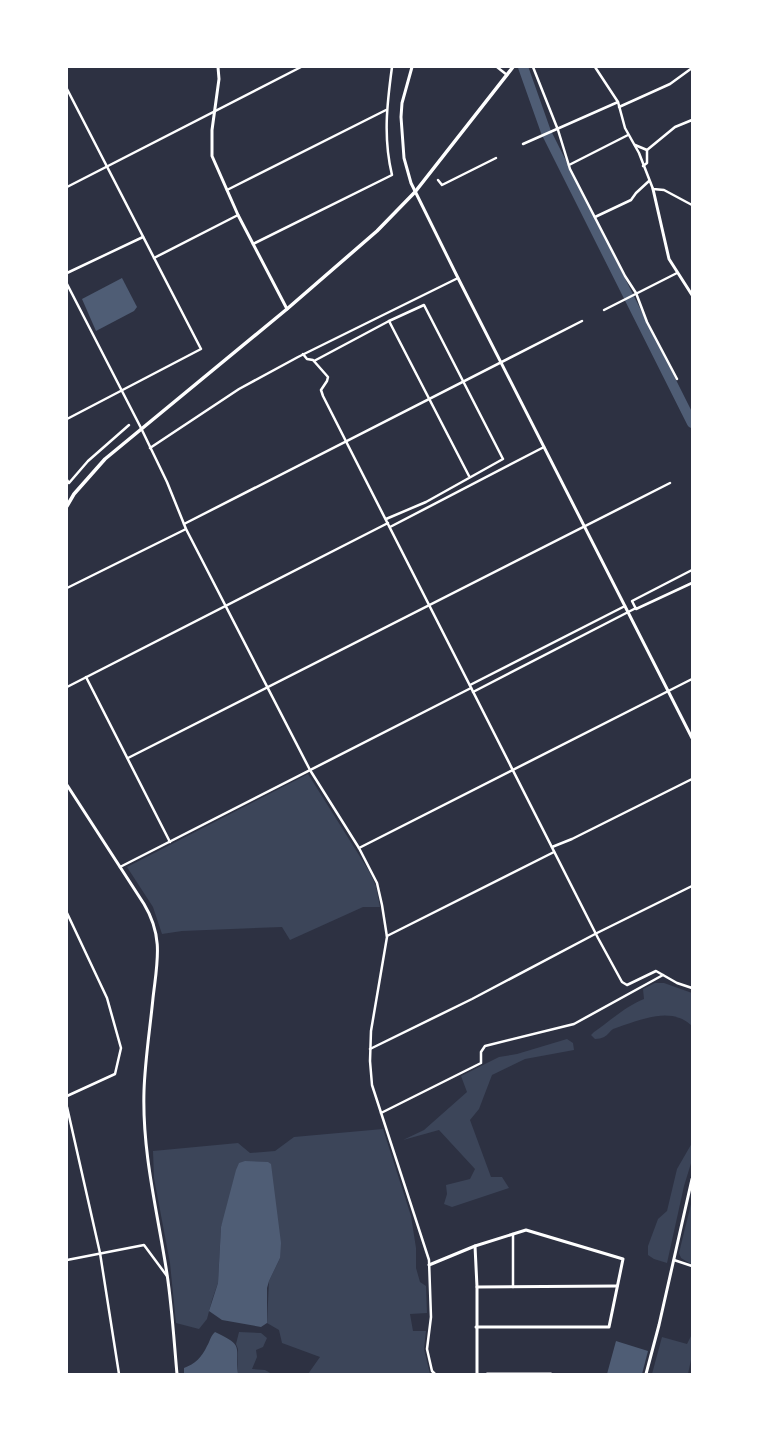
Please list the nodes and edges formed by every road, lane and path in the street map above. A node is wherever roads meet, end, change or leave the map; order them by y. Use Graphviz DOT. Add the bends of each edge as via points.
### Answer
graph roads {
  1 [pos="218,67"];
  2 [pos="301,67"];
  3 [pos="392,67"];
  4 [pos="412,67"];
  5 [pos="496,67"];
  6 [pos="513,67"];
  7 [pos="533,67"];
  8 [pos="595,67"];
  9 [pos="692,68"];
  10 [pos="507,74"];
  11 [pos="67,89"];
  12 [pos="618,102"];
  13 [pos="619,107"];
  14 [pos="386,110"];
  15 [pos="215,111"];
  16 [pos="692,120"];
  17 [pos="557,130"];
  18 [pos="628,135"];
  19 [pos="523,144"];
  20 [pos="635,145"];
  21 [pos="647,150"];
  22 [pos="496,158"];
  23 [pos="569,165"];
  24 [pos="107,166"];
  25 [pos="643,166"];
  26 [pos="438,180"];
  27 [pos="649,181"];
  28 [pos="67,187"];
  29 [pos="227,190"];
  30 [pos="653,190"];
  31 [pos="415,192"];
  32 [pos="692,205"];
  33 [pos="238,215"];
  34 [pos="595,217"];
  35 [pos="143,237"];
  36 [pos="253,244"];
  37 [pos="154,258"];
  38 [pos="67,273"];
  39 [pos="677,273"];
  40 [pos="458,278"];
  41 [pos="67,284"];
  42 [pos="636,294"];
  43 [pos="692,295"];
  44 [pos="287,309"];
  45 [pos="604,310"];
  46 [pos="390,321"];
  47 [pos="582,321"];
  48 [pos="303,354"];
  49 [pos="314,361"];
  50 [pos="501,362"];
  51 [pos="677,379"];
  52 [pos="463,381"];
  53 [pos="122,390"];
  54 [pos="429,399"];
  55 [pos="67,419"];
  56 [pos="129,425"];
  57 [pos="141,428"];
  58 [pos="346,441"];
  59 [pos="544,447"];
  60 [pos="150,448"];
  61 [pos="469,476"];
  62 [pos="67,480"];
  63 [pos="670,483"];
  64 [pos="67,506"];
  65 [pos="386,519"];
  66 [pos="388,523"];
  67 [pos="184,524"];
  68 [pos="390,527"];
  69 [pos="585,527"];
  70 [pos="186,529"];
  71 [pos="692,570"];
  72 [pos="692,583"];
  73 [pos="67,588"];
  74 [pos="226,606"];
  75 [pos="430,606"];
  76 [pos="625,606"];
  77 [pos="636,608"];
  78 [pos="629,612"];
  79 [pos="86,677"];
  80 [pos="692,679"];
  81 [pos="470,685"];
  82 [pos="67,687"];
  83 [pos="268,688"];
  84 [pos="471,688"];
  85 [pos="668,691"];
  86 [pos="473,692"];
  87 [pos="692,738"];
  88 [pos="128,758"];
  89 [pos="310,770"];
  90 [pos="514,770"];
  91 [pos="692,779"];
  92 [pos="67,785"];
  93 [pos="170,842"];
  94 [pos="552,847"];
  95 [pos="359,848"];
  96 [pos="554,852"];
  97 [pos="120,867"];
  98 [pos="692,886"];
  99 [pos="67,912"];
  100 [pos="597,933"];
  101 [pos="387,937"];
  102 [pos="663,975"];
  103 [pos="692,988"];
  104 [pos="370,1049"];
  105 [pos="67,1096"];
  106 [pos="67,1107"];
  107 [pos="381,1113"];
  108 [pos="692,1179"];
  109 [pos="690,1188"];
  110 [pos="513,1234"];
  111 [pos="475,1246"];
  112 [pos="100,1253"];
  113 [pos="67,1260"];
  114 [pos="674,1260"];
  115 [pos="430,1265"];
  116 [pos="692,1266"];
  117 [pos="168,1276"];
  118 [pos="617,1286"];
  119 [pos="513,1287"];
  120 [pos="477,1288"];
  121 [pos="476,1327"];
  122 [pos="119,1374"];
  123 [pos="177,1374"];
  124 [pos="435,1374"];
  125 [pos="477,1374"];
  126 [pos="487,1374"];
  127 [pos="551,1374"];
  128 [pos="646,1374"];
  1 -- 15 [label="street"];
  2 -- 15 [label="street"];
  3 -- 14 [label="street"];
  4 -- 31 [label="street" via="402,103 401,131 404,158"];
  5 -- 10 [label="street"];
  6 -- 10 [label="main road"];
  7 -- 17 [label="street"];
  8 -- 12 [label="street"];
  9 -- 13 [label="street" via="670,84"];
  10 -- 31 [label="main road"];
  11 -- 24 [label="street"];
  12 -- 13 [label="street"];
  12 -- 17 [label="street"];
  13 -- 18 [label="street"];
  14 -- 29 [label="street"];
  14 -- 36 [label="street" via="386,143 392,175"];
  15 -- 24 [label="street"];
  15 -- 29 [label="street" via="212,156"];
  16 -- 21 [label="street" via="675,127"];
  17 -- 19 [label="street"];
  17 -- 23 [label="street"];
  18 -- 20 [label="street"];
  18 -- 23 [label="street"];
  20 -- 21 [label="street"];
  20 -- 25 [label="street"];
  21 -- 25 [label="street" via="646,163"];
  22 -- 26 [label="street" via="442,185"];
  23 -- 34 [label="street"];
  24 -- 28 [label="street"];
  24 -- 35 [label="street"];
  25 -- 27 [label="street"];
  27 -- 30 [label="street"];
  27 -- 34 [label="street" via="630,200"];
  29 -- 33 [label="street"];
  30 -- 32 [label="street" via="669,192"];
  30 -- 39 [label="street" via="665,249"];
  31 -- 40 [label="street"];
  31 -- 44 [label="main road" via="377,231"];
  33 -- 36 [label="street"];
  33 -- 37 [label="street"];
  34 -- 42 [label="street"];
  35 -- 37 [label="street"];
  35 -- 38 [label="street"];
  36 -- 44 [label="street"];
  37 -- 53 [label="street" via="201,349"];
  39 -- 42 [label="street"];
  39 -- 43 [label="street"];
  40 -- 48 [label="street"];
  40 -- 50 [label="street"];
  41 -- 53 [label="street"];
  42 -- 45 [label="street"];
  42 -- 51 [label="street"];
  44 -- 57 [label="main road"];
  46 -- 49 [label="street"];
  46 -- 52 [label="street" via="424,304"];
  46 -- 54 [label="street"];
  47 -- 50 [label="street"];
  48 -- 49 [label="street" via="307,360"];
  48 -- 60 [label="street" via="239,389"];
  49 -- 58 [label="street" via="328,377 321,390"];
  50 -- 52 [label="street"];
  50 -- 59 [label="street"];
  52 -- 54 [label="street"];
  52 -- 61 [label="street" via="503,459"];
  53 -- 55 [label="street"];
  53 -- 57 [label="street"];
  54 -- 58 [label="street"];
  54 -- 61 [label="street"];
  56 -- 62 [label="street" via="93,456 69,483"];
  57 -- 60 [label="street"];
  57 -- 64 [label="main road" via="105,459 74,494"];
  58 -- 65 [label="street"];
  58 -- 67 [label="street"];
  59 -- 68 [label="street"];
  59 -- 69 [label="street"];
  60 -- 67 [label="street"];
  61 -- 65 [label="street" via="421,504"];
  63 -- 69 [label="street"];
  65 -- 66 [label="street"];
  66 -- 68 [label="street"];
  66 -- 74 [label="street"];
  67 -- 70 [label="street"];
  68 -- 75 [label="street"];
  69 -- 75 [label="street"];
  69 -- 76 [label="street"];
  70 -- 73 [label="street"];
  70 -- 74 [label="street"];
  71 -- 77 [label="street" via="632,601"];
  72 -- 77 [label="street"];
  74 -- 79 [label="street"];
  74 -- 83 [label="street"];
  75 -- 81 [label="street"];
  75 -- 83 [label="street"];
  76 -- 78 [label="street"];
  76 -- 81 [label="street"];
  77 -- 78 [label="street"];
  78 -- 85 [label="street"];
  78 -- 86 [label="street"];
  79 -- 82 [label="street"];
  79 -- 88 [label="street"];
  80 -- 85 [label="street"];
  81 -- 84 [label="street"];
  83 -- 88 [label="street"];
  83 -- 89 [label="street"];
  84 -- 86 [label="street"];
  84 -- 89 [label="street"];
  85 -- 87 [label="street"];
  85 -- 90 [label="street"];
  86 -- 90 [label="street"];
  88 -- 93 [label="street"];
  89 -- 93 [label="street"];
  89 -- 95 [label="street"];
  90 -- 94 [label="street"];
  90 -- 95 [label="street"];
  91 -- 94 [label="street"];
  92 -- 97 [label="street"];
  93 -- 97 [label="street"];
  94 -- 96 [label="street"];
  95 -- 101 [label="street" via="376,883"];
  96 -- 100 [label="street"];
  96 -- 101 [label="street"];
  97 -- 117 [label="street" via="149,912 157,940 158,963 144,1093 148,1166"];
  98 -- 100 [label="street"];
  99 -- 105 [label="street" via="107,998 121,1051 115,1074"];
  100 -- 102 [label="street" via="625,985 655,971"];
  100 -- 104 [label="street"];
  101 -- 104 [label="street"];
  102 -- 103 [label="street"];
  102 -- 107 [label="street" via="574,1024 485,1046 481,1052 481,1063"];
  104 -- 107 [label="street" via="372,1085"];
  106 -- 112 [label="street"];
  107 -- 115 [label="street"];
  108 -- 109 [label="street"];
  109 -- 114 [label="street"];
  110 -- 111 [label="street"];
  110 -- 118 [label="street" via="526,1230 623,1259"];
  110 -- 119 [label="street"];
  111 -- 115 [label="street"];
  111 -- 120 [label="street"];
  112 -- 113 [label="street"];
  112 -- 117 [label="street" via="144,1245"];
  112 -- 122 [label="street"];
  114 -- 116 [label="street"];
  114 -- 128 [label="street"];
  115 -- 124 [label="street" via="431,1317 427,1349"];
  117 -- 123 [label="street"];
  118 -- 119 [label="street"];
  118 -- 121 [label="street" via="609,1327"];
  119 -- 120 [label="street"];
  120 -- 121 [label="street"];
  121 -- 125 [label="street"];
  126 -- 127 [label="street"];
}
